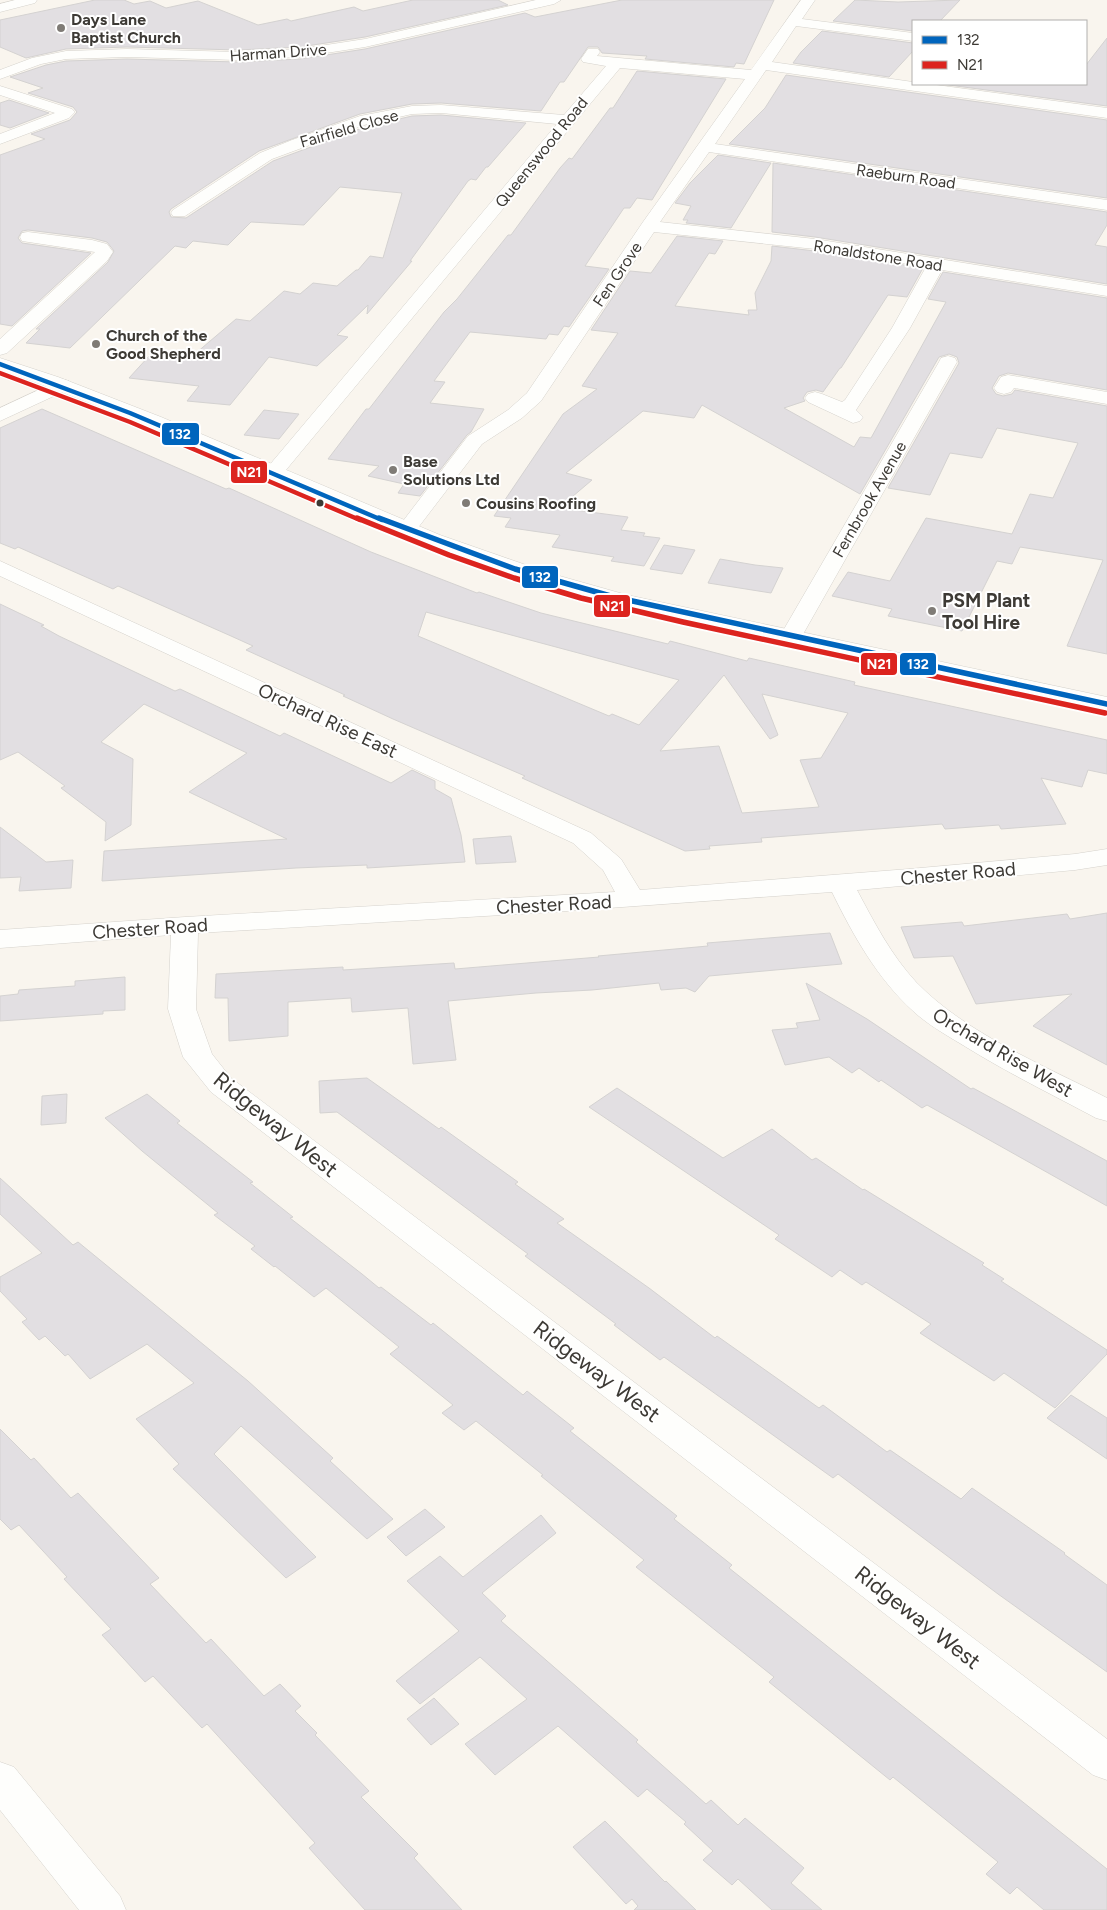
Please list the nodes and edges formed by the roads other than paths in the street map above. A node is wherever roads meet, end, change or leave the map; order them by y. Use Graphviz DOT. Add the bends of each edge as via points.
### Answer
graph roads {
  1 [pos="30,0"];
  2 [pos="554,0"];
  3 [pos="808,0"];
  4 [pos="0,8"];
  5 [pos="794,22"];
  6 [pos="912,37"];
  7 [pos="593,52"];
  8 [pos="616,63"];
  9 [pos="759,70"];
  10 [pos="0,75"];
  11 [pos="0,90"];
  12 [pos="1107,112"];
  13 [pos="568,120"];
  14 [pos="0,140"];
  15 [pos="704,147"];
  16 [pos="1107,205"];
  17 [pos="179,212"];
  18 [pos="649,226"];
  19 [pos="28,237"];
  20 [pos="936,264"];
  21 [pos="1107,291"];
  22 [pos="0,349"];
  23 [pos="948,362"];
  24 [pos="0,364"];
  25 [pos="62,385"];
  26 [pos="1004,388"];
  27 [pos="816,398"];
  28 [pos="1107,398"];
  29 [pos="0,415"];
  30 [pos="274,472"];
  31 [pos="407,529"];
  32 [pos="0,568"];
  33 [pos="791,636"];
  34 [pos="1107,704"];
  35 [pos="1107,857"];
  36 [pos="841,884"];
  37 [pos="631,900"];
  38 [pos="0,923"];
  39 [pos="185,925"];
  40 [pos="32,936"];
  41 [pos="0,939"];
  42 [pos="1107,1111"];
  43 [pos="1107,1762"];
  44 [pos="0,1780"];
  45 [pos="104,1910"];
  1 -- 4 [label="main road"];
  2 -- 10 [label="main road, Harman Drive" via="365,43 310,52 238,56 66,55"];
  3 -- 5 [label="main road, Fen Grove"];
  5 -- 6 [label="main road"];
  5 -- 9 [label="main road, Fen Grove"];
  7 -- 8 [label="main road" via="588,60"];
  8 -- 9 [label="main road"];
  8 -- 13 [label="main road, Queenswood Road"];
  9 -- 12 [label="main road"];
  9 -- 15 [label="main road, Fen Grove"];
  11 -- 14 [label="main road" via="67,112"];
  13 -- 17 [label="main road, Fairfield Close" via="441,109 412,110 384,116 266,156"];
  13 -- 30 [label="main road, Queenswood Road"];
  15 -- 16 [label="main road, Raeburn Road"];
  15 -- 18 [label="main road, Fen Grove"];
  18 -- 20 [label="main road, Ronaldstone Road" via="815,244"];
  18 -- 31 [label="main road, Fen Grove" via="530,401 475,440"];
  19 -- 22 [label="main road" via="92,245 104,252"];
  20 -- 21 [label="main road, Ronaldstone Road"];
  20 -- 27 [label="main road" via="848,414"];
  23 -- 33 [label="main road, Fernbrook Avenue"];
  24 -- 25 [label="main road"];
  25 -- 29 [label="main road"];
  25 -- 30 [label="main road"];
  26 -- 28 [label="main road" via="1008,381"];
  30 -- 31 [label="main road"];
  31 -- 33 [label="main road" via="587,591"];
  32 -- 37 [label="main road, Orchard Rise East" via="582,838 606,855 622,876"];
  33 -- 34 [label="main road"];
  35 -- 36 [label="main road, Chester Road"];
  36 -- 37 [label="main road, Chester Road"];
  36 -- 42 [label="main road, Orchard Rise West" via="865,932 889,968 918,1001 988,1048"];
  37 -- 39 [label="main road, Chester Road"];
  38 -- 40 [label="main road"];
  39 -- 40 [label="main road, Chester Road"];
  39 -- 43 [label="main road, Ridgeway West" via="182,1009 198,1056 221,1085"];
  40 -- 41 [label="main road, Chester Road"];
  44 -- 45 [label="main road"];
}
